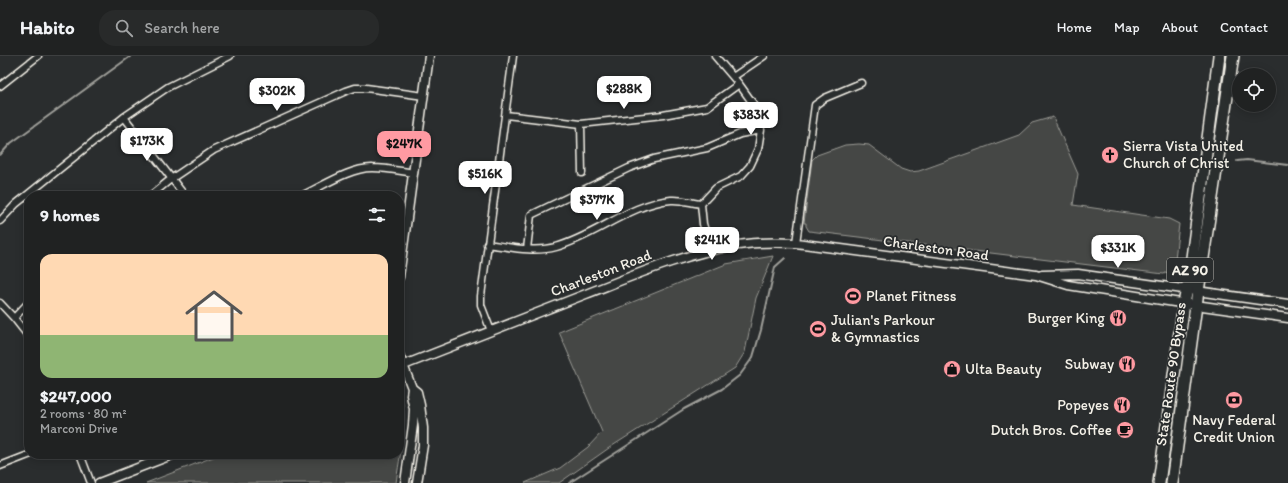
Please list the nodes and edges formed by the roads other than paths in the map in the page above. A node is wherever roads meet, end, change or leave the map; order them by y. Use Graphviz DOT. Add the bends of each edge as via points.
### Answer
graph roads {
  1 [pos="38,56"];
  2 [pos="430,56"];
  3 [pos="513,56"];
  4 [pos="716,56"];
  5 [pos="764,56"];
  6 [pos="1219,56"];
  7 [pos="1233,56"];
  8 [pos="225,57"];
  9 [pos="28,59"];
  10 [pos="733,77"];
  11 [pos="861,83"];
  12 [pos="739,84"];
  13 [pos="0,86"];
  14 [pos="424,96"];
  15 [pos="506,114"];
  16 [pos="124,117"];
  17 [pos="581,124"];
  18 [pos="761,130"];
  19 [pos="414,173"];
  20 [pos="582,173"];
  21 [pos="171,179"];
  22 [pos="32,191"];
  23 [pos="156,191"];
  24 [pos="180,191"];
  25 [pos="316,191"];
  26 [pos="24,198"];
  27 [pos="701,204"];
  28 [pos="0,221"];
  29 [pos="404,242"];
  30 [pos="796,242"];
  31 [pos="487,244"];
  32 [pos="527,249"];
  33 [pos="711,250"];
  34 [pos="1036,275"];
  35 [pos="1193,290"];
  36 [pos="0,303"];
  37 [pos="1184,303"];
  38 [pos="1288,304"];
  39 [pos="1196,305"];
  40 [pos="24,307"];
  41 [pos="14,318"];
  42 [pos="1288,318"];
  43 [pos="24,331"];
  44 [pos="491,331"];
  45 [pos="404,365"];
  46 [pos="404,372"];
  47 [pos="412,388"];
  48 [pos="24,457"];
  49 [pos="82,459"];
  50 [pos="161,459"];
  51 [pos="0,466"];
  52 [pos="91,483"];
  53 [pos="99,483"];
  54 [pos="405,483"];
  55 [pos="417,483"];
  56 [pos="1159,483"];
  57 [pos="1172,483"];
  1 -- 9 [label="street"];
  2 -- 14 [label="main road"];
  3 -- 15 [label="street"];
  4 -- 10 [label="street"];
  5 -- 10 [label="street"];
  6 -- 35 [label="highway, State Route 90 Bypass / AZ 90"];
  7 -- 35 [label="highway, State Route 90 Bypass / AZ 90"];
  8 -- 16 [label="street" via="168,87"];
  9 -- 13 [label="street"];
  10 -- 12 [label="street"];
  11 -- 30 [label="street" via="824,98 815,105"];
  12 -- 17 [label="street" via="707,107"];
  12 -- 18 [label="street" via="757,109"];
  14 -- 19 [label="main road"];
  14 -- 21 [label="street" via="355,88 214,150"];
  15 -- 17 [label="street"];
  15 -- 31 [label="street"];
  16 -- 21 [label="street"];
  16 -- 22 [label="street"];
  17 -- 20 [label="street"];
  18 -- 27 [label="street" via="758,149 750,166 741,176 716,188"];
  18 -- 32 [label="street" via="740,134 707,148 654,159 629,168 531,215"];
  19 -- 25 [label="street" via="365,168"];
  19 -- 29 [label="main road"];
  21 -- 23 [label="street"];
  21 -- 24 [label="street"];
  26 -- 28 [label="street"];
  27 -- 32 [label="street" via="673,200 659,202 634,210 598,230 557,247"];
  27 -- 33 [label="street" via="703,224"];
  30 -- 33 [label="main road, Charleston Road" via="738,245"];
  30 -- 34 [label="main road, Charleston Road"];
  31 -- 32 [label="street"];
  31 -- 44 [label="street" via="480,296"];
  33 -- 44 [label="main road, Charleston Road" via="633,276"];
  34 -- 35 [label="main road, Charleston Road" via="1078,274"];
  34 -- 37 [label="main road, Charleston Road" via="1068,284"];
  35 -- 37 [label="highway, State Route 90 Bypass / AZ 90"];
  35 -- 38 [label="main road, Charleston Road"];
  35 -- 39 [label="highway, State Route 90 Bypass / AZ 90"];
  36 -- 41 [label="street"];
  37 -- 39 [label="main road, Charleston Road"];
  37 -- 56 [label="highway, State Route 90 Bypass / AZ 90"];
  39 -- 42 [label="main road, Charleston Road"];
  39 -- 57 [label="highway, State Route 90 Bypass / AZ 90"];
  40 -- 41 [label="street"];
  41 -- 43 [label="street"];
  44 -- 45 [label="main road, Charleston Road"];
  46 -- 47 [label="main road"];
  47 -- 54 [label="main road" via="414,419"];
  47 -- 55 [label="main road" via="417,392 423,428"];
  48 -- 51 [label="street"];
  49 -- 52 [label="street"];
  50 -- 53 [label="main road"];
}
